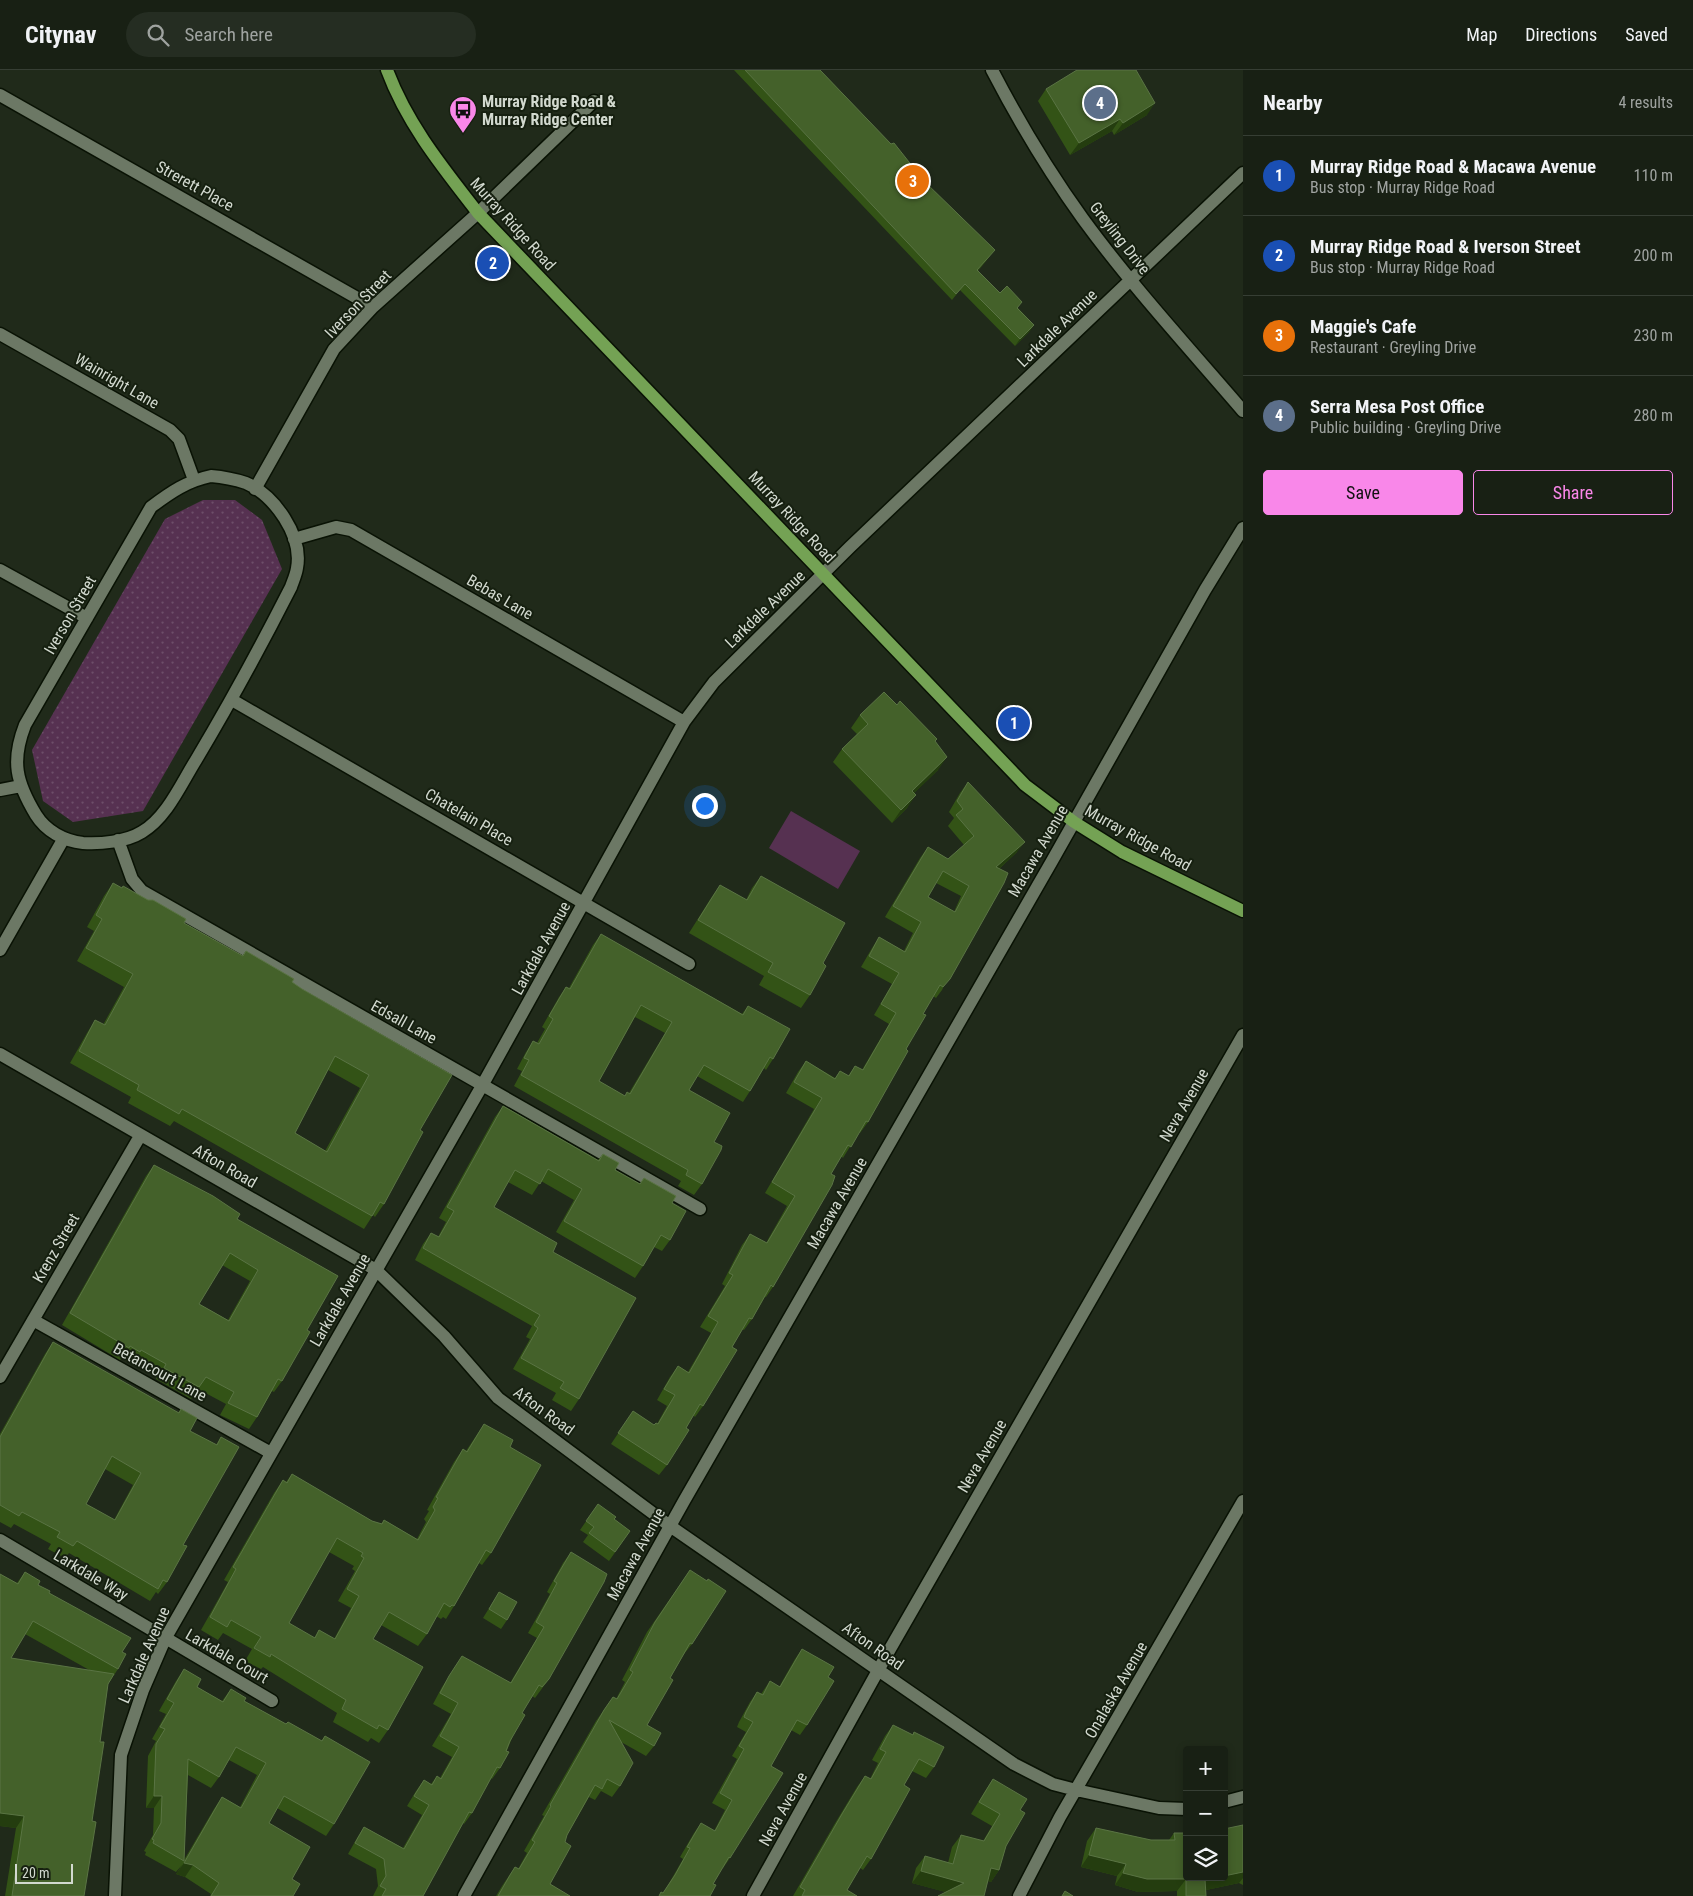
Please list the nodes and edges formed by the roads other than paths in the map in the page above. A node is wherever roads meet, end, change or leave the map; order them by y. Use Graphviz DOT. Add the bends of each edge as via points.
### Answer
graph roads {
  1 [pos="387,70"];
  2 [pos="992,70"];
  3 [pos="0,95"];
  4 [pos="594,101"];
  5 [pos="1243,173"];
  6 [pos="478,212"];
  7 [pos="1130,280"];
  8 [pos="373,307"];
  9 [pos="0,334"];
  10 [pos="1243,411"];
  11 [pos="194,480"];
  12 [pos="255,489"];
  13 [pos="1243,528"];
  14 [pos="294,539"];
  15 [pos="0,570"];
  16 [pos="824,575"];
  17 [pos="86,618"];
  18 [pos="232,700"];
  19 [pos="684,722"];
  20 [pos="21,786"];
  21 [pos="0,790"];
  22 [pos="1074,822"];
  23 [pos="64,838"];
  24 [pos="118,840"];
  25 [pos="586,902"];
  26 [pos="1243,911"];
  27 [pos="0,950"];
  28 [pos="689,964"];
  29 [pos="1243,1035"];
  30 [pos="0,1054"];
  31 [pos="483,1084"];
  32 [pos="140,1136"];
  33 [pos="700,1209"];
  34 [pos="376,1270"];
  35 [pos="33,1320"];
  36 [pos="0,1378"];
  37 [pos="271,1453"];
  38 [pos="1243,1501"];
  39 [pos="670,1526"];
  40 [pos="0,1540"];
  41 [pos="165,1639"];
  42 [pos="879,1669"];
  43 [pos="272,1701"];
  44 [pos="1076,1790"];
  45 [pos="1243,1797"];
  46 [pos="1228,1801"];
  47 [pos="1183,1809"];
  48 [pos="115,1896"];
  49 [pos="464,1896"];
  50 [pos="753,1896"];
  51 [pos="1019,1896"];
  1 -- 6 [label="main road, Murray Ridge Road" via="394,90 428,150"];
  2 -- 7 [label="street, Greyling Drive" via="1057,181"];
  3 -- 8 [label="street, Strerett Place"];
  4 -- 6 [label="street, Iverson Street"];
  5 -- 7 [label="street, Larkdale Avenue"];
  6 -- 8 [label="street, Iverson Street"];
  6 -- 16 [label="main road, Murray Ridge Road"];
  7 -- 10 [label="street, Greyling Drive"];
  7 -- 16 [label="street, Larkdale Avenue"];
  8 -- 12 [label="street, Iverson Street" via="334,349"];
  9 -- 11 [label="street, Wainright Lane" via="170,430 178,439"];
  11 -- 12 [label="street, Iverson Street" via="225,477"];
  11 -- 17 [label="street, Iverson Street" via="179,486 151,507"];
  12 -- 14 [label="street, Iverson Street" via="287,522"];
  13 -- 22 [label="street, Macawa Avenue"];
  14 -- 18 [label="street, Iverson Street" via="297,568 291,587"];
  14 -- 19 [label="street, Bebas Lane" via="336,527 351,530"];
  15 -- 17 [label="street"];
  16 -- 19 [label="street, Larkdale Avenue" via="714,682"];
  16 -- 22 [label="main road, Murray Ridge Road" via="1025,785"];
  17 -- 20 [label="street, Iverson Street" via="18,743 16,762"];
  18 -- 24 [label="street, Iverson Street" via="165,811 142,832"];
  18 -- 25 [label="street, Chatelain Place"];
  19 -- 25 [label="street, Larkdale Avenue"];
  20 -- 21 [label="street"];
  20 -- 23 [label="street, Iverson Street" via="42,824"];
  22 -- 26 [label="main road, Murray Ridge Road" via="1122,852"];
  22 -- 39 [label="street, Macawa Avenue"];
  23 -- 24 [label="street, Iverson Street" via="93,844"];
  23 -- 27 [label="street"];
  24 -- 31 [label="street, Edsall Lane" via="132,879 142,891"];
  25 -- 28 [label="street, Chatelain Place"];
  25 -- 31 [label="street, Larkdale Avenue"];
  29 -- 42 [label="street, Neva Avenue"];
  30 -- 32 [label="street, Afton Road"];
  31 -- 33 [label="street, Edsall Lane"];
  31 -- 34 [label="street, Larkdale Avenue"];
  32 -- 34 [label="street, Afton Road"];
  32 -- 35 [label="street, Krenz Street"];
  34 -- 37 [label="street, Larkdale Avenue"];
  34 -- 39 [label="street, Afton Road" via="444,1336 498,1398"];
  35 -- 36 [label="street, Krenz Street"];
  35 -- 37 [label="street, Betancourt Lane"];
  37 -- 41 [label="street, Larkdale Avenue"];
  38 -- 44 [label="street, Onalaska Avenue"];
  39 -- 42 [label="street, Afton Road"];
  39 -- 49 [label="street, Macawa Avenue"];
  40 -- 41 [label="street, Larkdale Way"];
  41 -- 43 [label="street, Larkdale Court"];
  41 -- 48 [label="street, Larkdale Avenue" via="121,1755"];
  42 -- 44 [label="street, Afton Road" via="1014,1764 1053,1784"];
  42 -- 50 [label="street, Neva Avenue"];
  44 -- 47 [label="street, Afton Road" via="1159,1808"];
  44 -- 51 [label="street, Onalaska Avenue"];
  45 -- 46 [label="street"];
}
